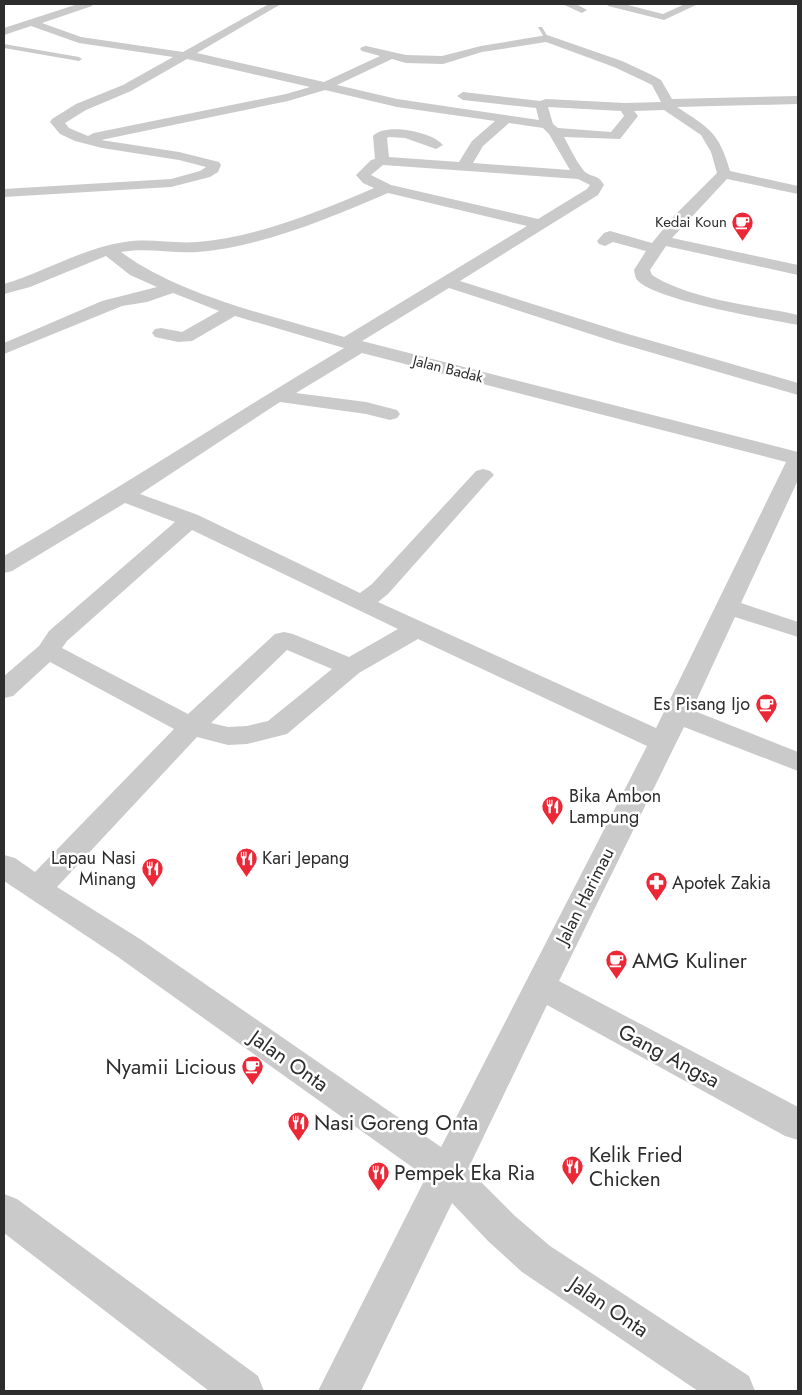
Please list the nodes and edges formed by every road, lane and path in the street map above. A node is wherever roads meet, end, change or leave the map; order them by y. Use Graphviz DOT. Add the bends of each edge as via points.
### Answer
graph roads {
  1 [pos="77,4"];
  2 [pos="88,4"];
  3 [pos="276,4"];
  4 [pos="567,4"];
  5 [pos="612,4"];
  6 [pos="692,4"];
  7 [pos="626,5"];
  8 [pos="582,10"];
  9 [pos="17,14"];
  10 [pos="34,18"];
  11 [pos="4,32"];
  12 [pos="4,46"];
  13 [pos="366,49"];
  14 [pos="187,55"];
  15 [pos="389,56"];
  16 [pos="79,59"];
  17 [pos="326,86"];
  18 [pos="448,94"];
  19 [pos="798,100"];
  20 [pos="541,105"];
  21 [pos="668,105"];
  22 [pos="625,107"];
  23 [pos="505,120"];
  24 [pos="550,128"];
  25 [pos="449,136"];
  26 [pos="79,139"];
  27 [pos="436,145"];
  28 [pos="385,161"];
  29 [pos="419,164"];
  30 [pos="463,168"];
  31 [pos="724,174"];
  32 [pos="580,176"];
  33 [pos="386,188"];
  34 [pos="798,190"];
  35 [pos="4,193"];
  36 [pos="540,224"];
  37 [pos="605,242"];
  38 [pos="658,244"];
  39 [pos="108,250"];
  40 [pos="798,270"];
  41 [pos="447,282"];
  42 [pos="171,288"];
  43 [pos="4,289"];
  44 [pos="233,310"];
  45 [pos="798,320"];
  46 [pos="161,333"];
  47 [pos="353,345"];
  48 [pos="4,349"];
  49 [pos="798,388"];
  50 [pos="277,396"];
  51 [pos="390,414"];
  52 [pos="798,459"];
  53 [pos="483,475"];
  54 [pos="123,496"];
  55 [pos="190,520"];
  56 [pos="4,566"];
  57 [pos="361,603"];
  58 [pos="728,607"];
  59 [pos="417,629"];
  60 [pos="798,630"];
  61 [pos="48,650"];
  62 [pos="350,667"];
  63 [pos="4,690"];
  64 [pos="677,714"];
  65 [pos="191,727"];
  66 [pos="663,742"];
  67 [pos="798,762"];
  68 [pos="4,866"];
  69 [pos="37,889"];
  70 [pos="540,986"];
  71 [pos="798,1125"];
  72 [pos="448,1172"];
  73 [pos="4,1211"];
  74 [pos="243,1391"];
  75 [pos="339,1391"];
  76 [pos="734,1391"];
  1 -- 10 [label="street"];
  2 -- 10 [label="street"];
  3 -- 14 [label="street"];
  4 -- 8 [label="street"];
  5 -- 7 [label="street"];
  6 -- 7 [label="street" via="664,17"];
  9 -- 10 [label="street"];
  10 -- 11 [label="street"];
  10 -- 14 [label="street" via="78,40"];
  12 -- 16 [label="lane"];
  13 -- 15 [label="street"];
  14 -- 17 [label="street"];
  14 -- 26 [label="street" via="127,88 59,119 59,128"];
  15 -- 17 [label="street"];
  15 -- 21 [label="street" via="443,60 544,33 657,83"];
  17 -- 23 [label="street" via="398,103"];
  17 -- 26 [label="street" via="288,97"];
  18 -- 20 [label="street"];
  19 -- 21 [label="street"];
  20 -- 22 [label="street"];
  20 -- 24 [label="street"];
  21 -- 22 [label="street"];
  21 -- 31 [label="street" via="706,132 718,152"];
  22 -- 24 [label="street" via="631,116 615,136"];
  23 -- 24 [label="street"];
  23 -- 30 [label="street" via="477,144"];
  24 -- 32 [label="street"];
  25 -- 27 [label="street"];
  26 -- 35 [label="street" via="178,155 214,165 206,174 171,183"];
  27 -- 28 [label="street" via="400,131 388,132 380,136"];
  27 -- 29 [label="street"];
  28 -- 29 [label="street"];
  28 -- 33 [label="street" via="376,163 364,175"];
  29 -- 30 [label="street"];
  30 -- 32 [label="street"];
  31 -- 34 [label="street"];
  31 -- 38 [label="street"];
  32 -- 36 [label="street" via="595,180 597,184 593,192"];
  33 -- 36 [label="street"];
  33 -- 39 [label="street" via="334,211 240,241 197,247 127,246"];
  36 -- 41 [label="street"];
  37 -- 38 [label="street" via="610,236"];
  38 -- 40 [label="street"];
  38 -- 45 [label="street" via="642,270 647,280 684,294"];
  39 -- 42 [label="street, Jalan Badak" via="136,271"];
  39 -- 43 [label="street"];
  41 -- 47 [label="street"];
  41 -- 49 [label="street" via="535,312"];
  42 -- 44 [label="street, Jalan Badak"];
  42 -- 48 [label="street" via="118,301"];
  44 -- 46 [label="street" via="186,337"];
  44 -- 47 [label="street, Jalan Badak"];
  47 -- 50 [label="street"];
  47 -- 52 [label="street, Jalan Badak"];
  50 -- 51 [label="street"];
  50 -- 54 [label="street"];
  52 -- 58 [label="street, Jalan Harimau"];
  53 -- 57 [label="street" via="380,589"];
  54 -- 55 [label="street"];
  54 -- 56 [label="street"];
  55 -- 57 [label="street"];
  55 -- 61 [label="street" via="58,636"];
  57 -- 59 [label="street"];
  58 -- 60 [label="street"];
  58 -- 64 [label="street, Jalan Harimau"];
  59 -- 62 [label="street"];
  59 -- 66 [label="street"];
  61 -- 63 [label="street"];
  61 -- 65 [label="street"];
  62 -- 65 [label="street" via="277,728 228,736"];
  62 -- 65 [label="street" via="284,639"];
  64 -- 66 [label="street, Jalan Harimau"];
  64 -- 67 [label="street"];
  65 -- 69 [label="street"];
  66 -- 70 [label="street, Jalan Harimau"];
  68 -- 69 [label="street, Jalan Onta"];
  69 -- 72 [label="street, Jalan Onta" via="129,948"];
  70 -- 71 [label="street, Gang Angsa"];
  70 -- 72 [label="street, Jalan Harimau"];
  72 -- 75 [label="street, Jalan Harimau"];
  72 -- 76 [label="street, Jalan Onta" via="513,1241 536,1259"];
  73 -- 74 [label="street"];
}
